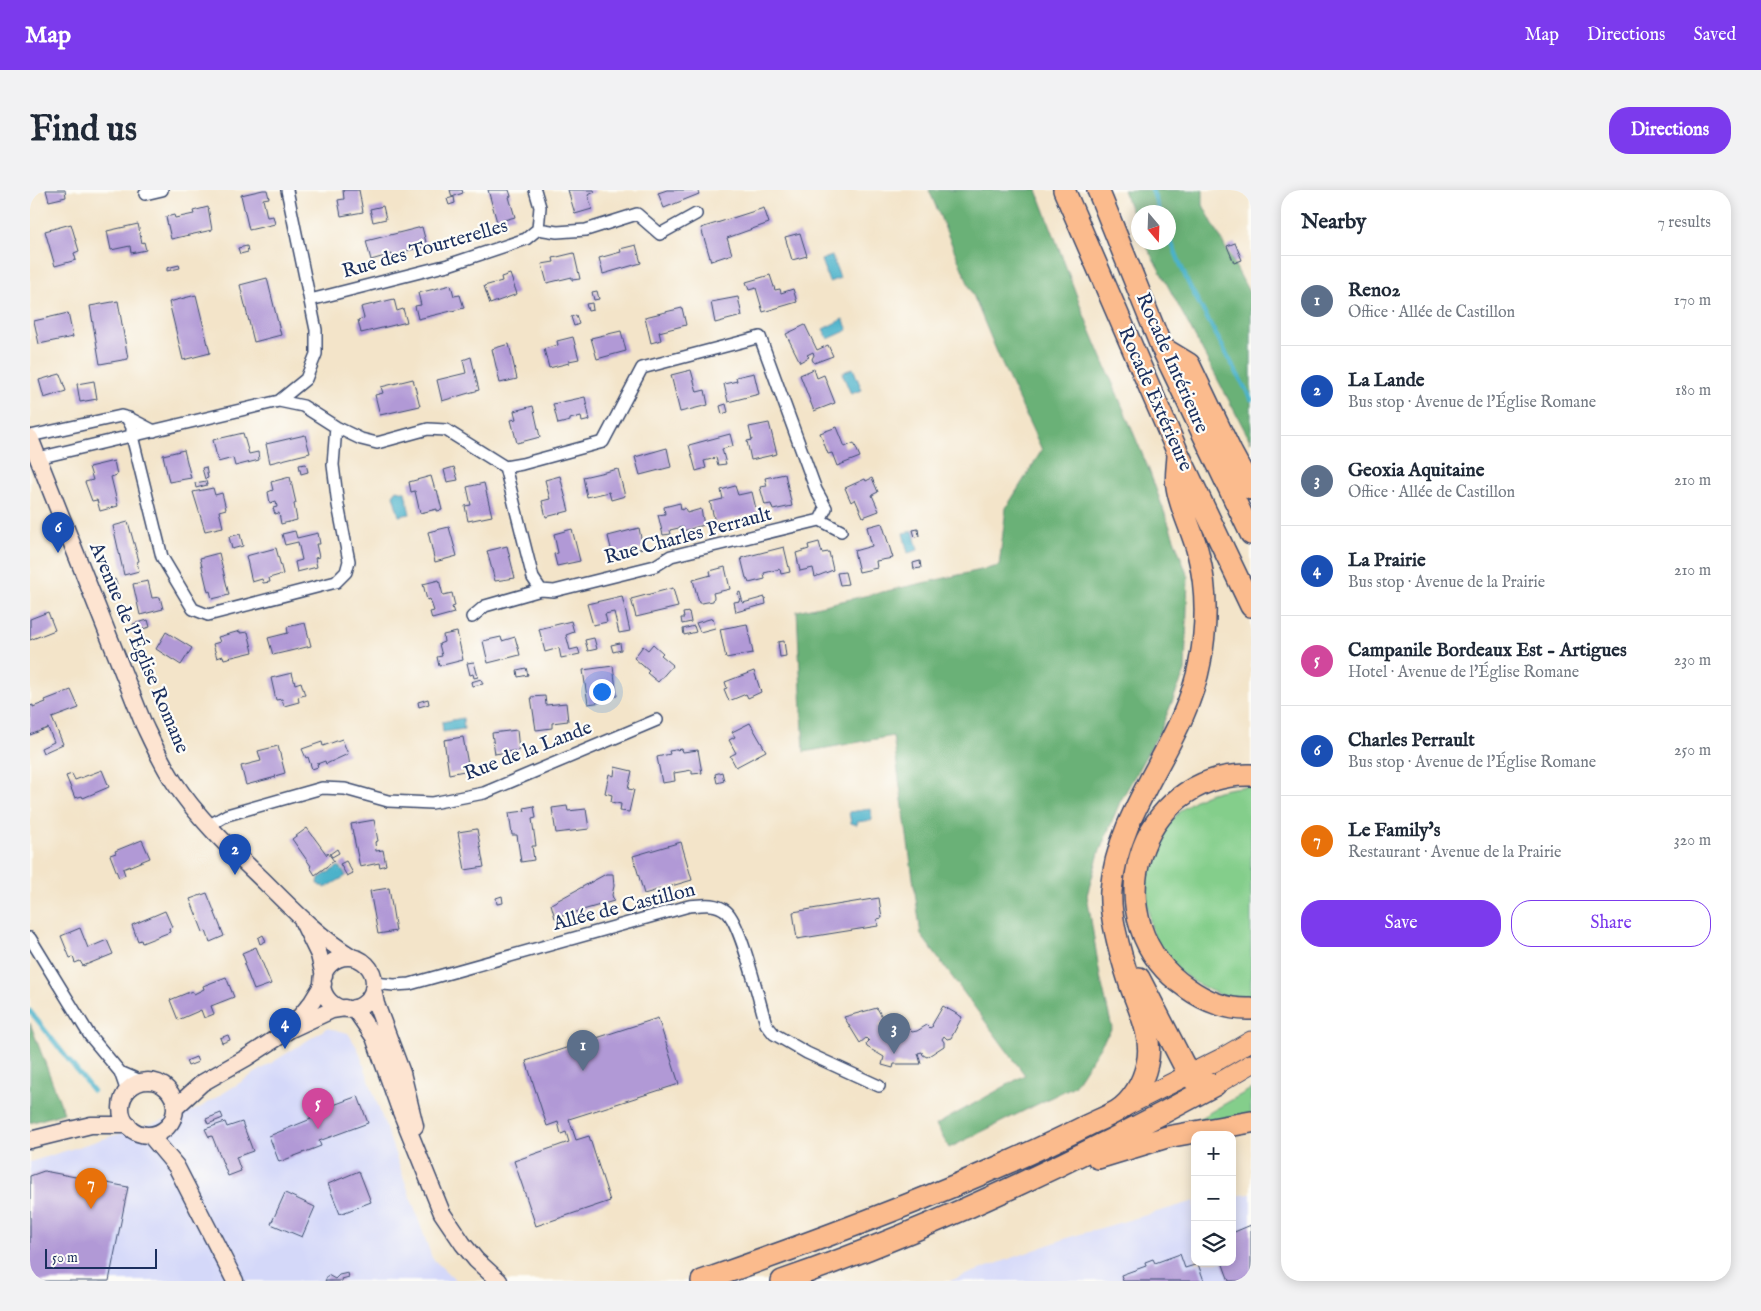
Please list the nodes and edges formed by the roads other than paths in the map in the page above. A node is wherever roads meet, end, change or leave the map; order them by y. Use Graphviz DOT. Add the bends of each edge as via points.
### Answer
graph roads {
  1 [pos="162,190"];
  2 [pos="288,190"];
  3 [pos="535,190"];
  4 [pos="1064,190"];
  5 [pos="1098,190"];
  6 [pos="145,194"];
  7 [pos="696,214"];
  8 [pos="538,229"];
  9 [pos="310,300"];
  10 [pos="1161,346"];
  11 [pos="279,401"];
  12 [pos="127,418"];
  13 [pos="336,427"];
  14 [pos="154,431"];
  15 [pos="132,436"];
  16 [pos="30,437"];
  17 [pos="1178,453"];
  18 [pos="38,458"];
  19 [pos="505,467"];
  20 [pos="1251,489"];
  21 [pos="820,520"];
  22 [pos="841,531"];
  23 [pos="1251,534"];
  24 [pos="541,590"];
  25 [pos="1251,606"];
  26 [pos="472,617"];
  27 [pos="657,720"];
  28 [pos="1251,775"];
  29 [pos="208,826"];
  30 [pos="302,920"];
  31 [pos="1117,936"];
  32 [pos="30,938"];
  33 [pos="352,958"];
  34 [pos="323,980"];
  35 [pos="374,986"];
  36 [pos="350,1008"];
  37 [pos="1251,1009"];
  38 [pos="289,1030"];
  39 [pos="1251,1041"];
  40 [pos="1251,1064"];
  41 [pos="120,1072"];
  42 [pos="1189,1075"];
  43 [pos="142,1082"];
  44 [pos="202,1083"];
  45 [pos="1215,1085"];
  46 [pos="879,1086"];
  47 [pos="165,1088"];
  48 [pos="124,1099"];
  49 [pos="175,1108"];
  50 [pos="1119,1110"];
  51 [pos="1251,1122"];
  52 [pos="170,1124"];
  53 [pos="91,1125"];
  54 [pos="128,1125"];
  55 [pos="150,1135"];
  56 [pos="30,1140"];
  57 [pos="421,1158"];
  58 [pos="176,1166"];
  59 [pos="1034,1179"];
  60 [pos="235,1281"];
  61 [pos="499,1281"];
  62 [pos="702,1281"];
  63 [pos="782,1281"];
  1 -- 6 [label="street"];
  2 -- 9 [label="street"];
  3 -- 8 [label="street, Rue des Tourterelles" via="540,207"];
  4 -- 17 [label="highway, Rocade Extérieure"];
  5 -- 10 [label="highway, Rocade Intérieure"];
  7 -- 8 [label="street" via="660,234 637,214 586,230 557,232"];
  8 -- 9 [label="street, Rue des Tourterelles" via="526,239 448,265"];
  9 -- 11 [label="street" via="316,330 316,354 306,379"];
  10 -- 20 [label="highway" via="1189,364"];
  10 -- 23 [label="highway, Rocade Intérieure"];
  11 -- 13 [label="street" via="304,406"];
  11 -- 14 [label="street"];
  12 -- 14 [label="street"];
  12 -- 15 [label="street"];
  12 -- 16 [label="street" via="113,417"];
  13 -- 15 [label="street" via="333,465 349,561 346,572 336,582 208,616 193,608 162,557"];
  13 -- 19 [label="street" via="377,443 428,429 446,430"];
  14 -- 15 [label="street"];
  15 -- 18 [label="street"];
  16 -- 18 [label="street, Avenue de l'Église Romane"];
  17 -- 25 [label="highway, Rocade Extérieure"];
  17 -- 31 [label="highway" via="1176,487 1198,550 1202,574 1202,650 1196,683 1184,715 1129,820 1120,845 1111,892"];
  18 -- 29 [label="street, Avenue de l'Église Romane" via="156,752 174,782"];
  19 -- 21 [label="street" via="603,442 642,368 760,337 816,490 826,508"];
  19 -- 24 [label="street" via="533,578"];
  21 -- 22 [label="street"];
  21 -- 24 [label="street, Rue Charles Perrault" via="671,556 655,566 554,591"];
  24 -- 26 [label="street, Rue Charles Perrault" via="485,606"];
  27 -- 29 [label="street, Rue de la Lande" via="484,793 432,803 388,801 345,789 322,788 227,815"];
  28 -- 37 [label="highway" via="1229,776 1204,784 1170,807 1145,840 1134,888 1140,929 1161,964 1183,985 1207,999 1234,1008"];
  29 -- 30 [label="street, Avenue de l'Église Romane"];
  30 -- 33 [label="street, Avenue de l'Église Romane"];
  30 -- 34 [label="street, Avenue de l'Église Romane" via="319,955"];
  31 -- 42 [label="highway"];
  31 -- 50 [label="highway" via="1147,1035 1148,1054 1143,1078"];
  32 -- 41 [label="street" via="90,1036"];
  33 -- 34 [label="street" via="338,959 330,964"];
  33 -- 35 [label="street" via="369,967"];
  34 -- 36 [label="street" via="326,995 331,1001"];
  34 -- 38 [label="street" via="312,1002"];
  35 -- 36 [label="street" via="368,999"];
  35 -- 46 [label="street, Allée de Castillon" via="410,984 689,906 717,906 727,912 737,927 766,1024 774,1034"];
  35 -- 57 [label="street" via="376,1004 413,1113"];
  36 -- 38 [label="street" via="332,1010"];
  36 -- 57 [label="street" via="374,1037"];
  38 -- 44 [label="street"];
  39 -- 42 [label="main road"];
  40 -- 45 [label="main road"];
  41 -- 43 [label="street"];
  41 -- 48 [label="street"];
  42 -- 45 [label="highway" via="1195,1081"];
  42 -- 50 [label="main road"];
  43 -- 47 [label="street" via="156,1082"];
  43 -- 48 [label="street" via="131,1087"];
  44 -- 47 [label="street"];
  44 -- 49 [label="street"];
  45 -- 59 [label="highway"];
  47 -- 49 [label="street" via="174,1100"];
  48 -- 53 [label="street"];
  48 -- 54 [label="street" via="123,1117"];
  49 -- 52 [label="street"];
  50 -- 62 [label="highway" via="920,1201"];
  51 -- 59 [label="highway" via="1167,1136"];
  52 -- 55 [label="street"];
  52 -- 58 [label="street"];
  53 -- 54 [label="street"];
  53 -- 56 [label="street"];
  54 -- 55 [label="street" via="140,1134"];
  55 -- 58 [label="street"];
  57 -- 61 [label="street" via="442,1213 468,1249"];
  58 -- 60 [label="street"];
  59 -- 63 [label="highway"];
}
